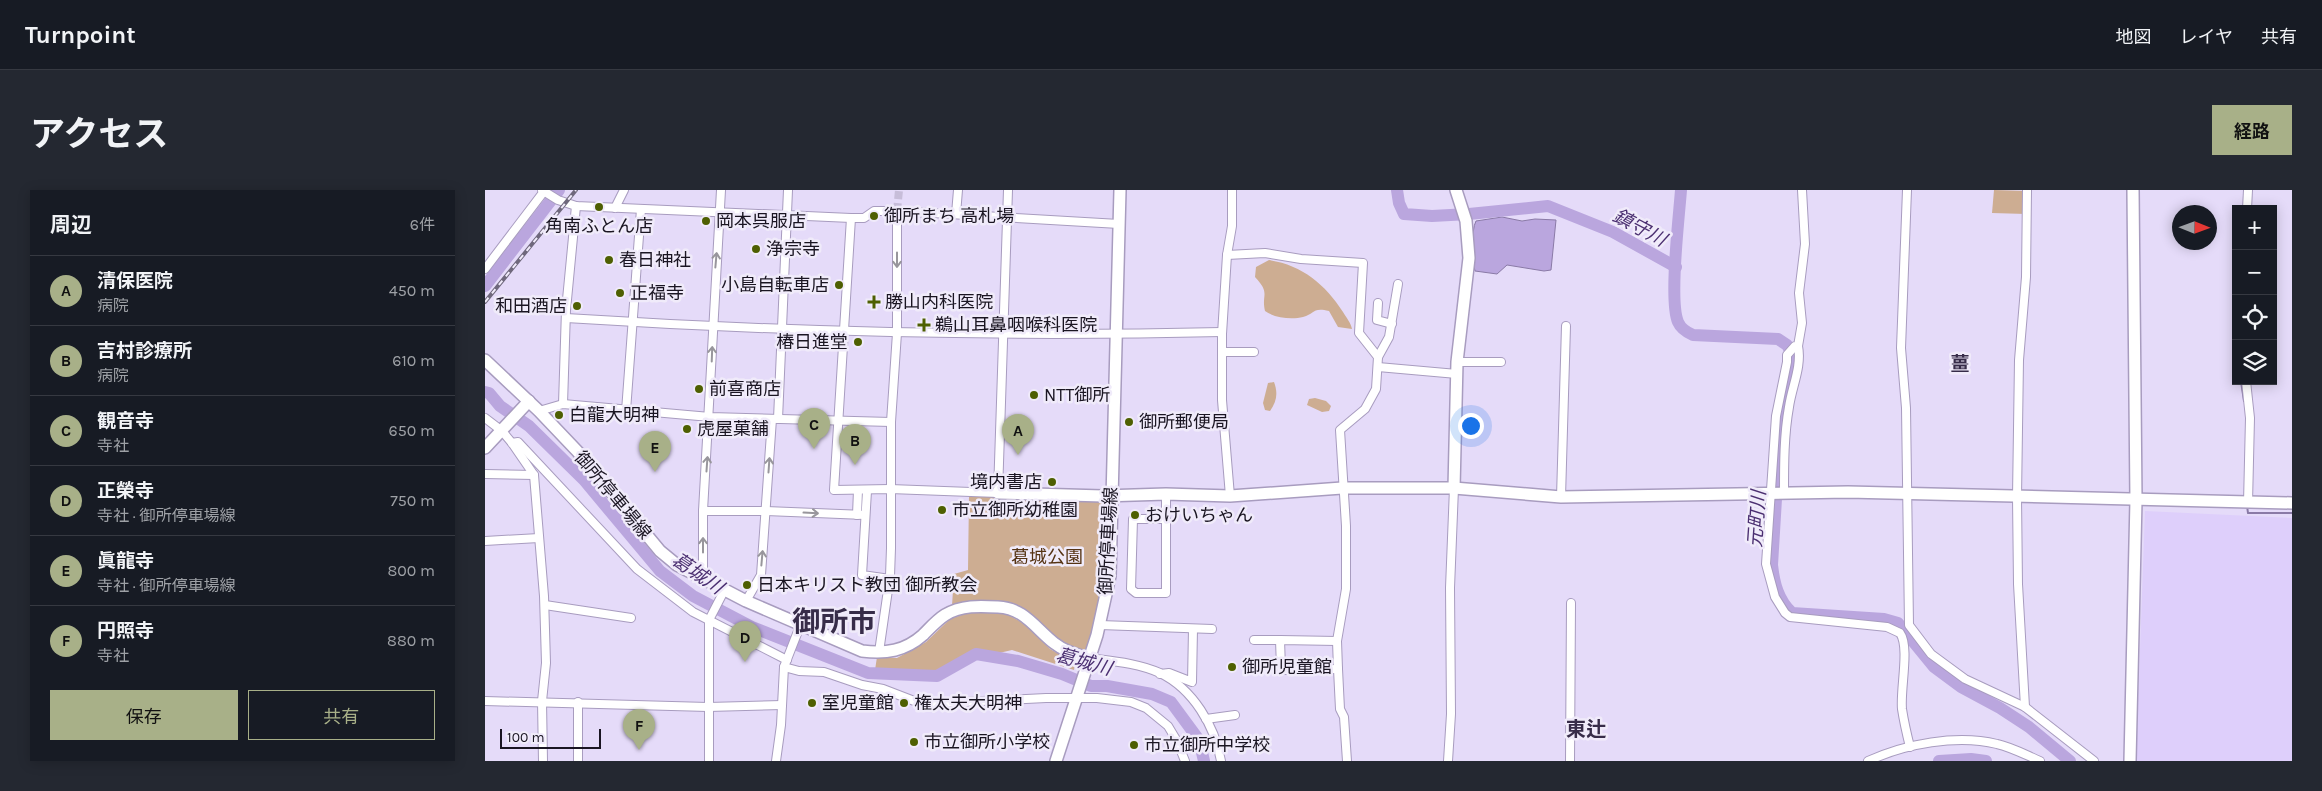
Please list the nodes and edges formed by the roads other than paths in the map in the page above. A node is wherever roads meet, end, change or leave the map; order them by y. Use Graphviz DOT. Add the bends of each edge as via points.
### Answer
graph roads {
  1 [pos="624,190"];
  2 [pos="721,190"];
  3 [pos="788,190"];
  4 [pos="958,190"];
  5 [pos="1008,190"];
  6 [pos="1120,190"];
  7 [pos="1232,190"];
  8 [pos="1456,190"];
  9 [pos="1802,190"];
  10 [pos="1907,190"];
  11 [pos="2027,190"];
  12 [pos="2133,190"];
  13 [pos="2248,190"];
  14 [pos="543,191"];
  15 [pos="2247,205"];
  16 [pos="576,206"];
  17 [pos="615,208"];
  18 [pos="641,209"];
  19 [pos="720,212"];
  20 [pos="897,212"];
  21 [pos="956,214"];
  22 [pos="787,216"];
  23 [pos="1007,216"];
  24 [pos="851,218"];
  25 [pos="1119,224"];
  26 [pos="1227,255"];
  27 [pos="485,268"];
  28 [pos="1398,284"];
  29 [pos="1378,303"];
  30 [pos="567,318"];
  31 [pos="633,323"];
  32 [pos="1392,324"];
  33 [pos="713,326"];
  34 [pos="1566,326"];
  35 [pos="781,330"];
  36 [pos="844,331"];
  37 [pos="1222,332"];
  38 [pos="897,333"];
  39 [pos="1004,333"];
  40 [pos="1116,334"];
  41 [pos="1796,346"];
  42 [pos="1222,352"];
  43 [pos="1254,352"];
  44 [pos="1378,357"];
  45 [pos="485,360"];
  46 [pos="1501,362"];
  47 [pos="1378,367"];
  48 [pos="1457,368"];
  49 [pos="2246,385"];
  50 [pos="527,403"];
  51 [pos="563,404"];
  52 [pos="539,410"];
  53 [pos="626,410"];
  54 [pos="710,417"];
  55 [pos="485,418"];
  56 [pos="775,419"];
  57 [pos="838,421"];
  58 [pos="891,422"];
  59 [pos="503,429"];
  60 [pos="512,443"];
  61 [pos="485,448"];
  62 [pos="485,474"];
  63 [pos="534,475"];
  64 [pos="1342,488"];
  65 [pos="1455,488"];
  66 [pos="890,489"];
  67 [pos="862,490"];
  68 [pos="998,493"];
  69 [pos="1772,493"];
  70 [pos="1784,493"];
  71 [pos="1166,494"];
  72 [pos="1908,494"];
  73 [pos="1111,495"];
  74 [pos="1230,496"];
  75 [pos="1561,497"];
  76 [pos="2017,497"];
  77 [pos="2136,500"];
  78 [pos="2248,503"];
  79 [pos="2292,503"];
  80 [pos="703,511"];
  81 [pos="766,511"];
  82 [pos="865,515"];
  83 [pos="857,516"];
  84 [pos="1166,519"];
  85 [pos="539,538"];
  86 [pos="485,541"];
  87 [pos="889,579"];
  88 [pos="703,580"];
  89 [pos="723,593"];
  90 [pos="746,601"];
  91 [pos="1571,603"];
  92 [pos="545,605"];
  93 [pos="631,618"];
  94 [pos="710,619"];
  95 [pos="1100,625"];
  96 [pos="799,628"];
  97 [pos="1193,629"];
  98 [pos="1212,629"];
  99 [pos="1914,635"];
  100 [pos="1254,640"];
  101 [pos="1280,640"];
  102 [pos="1337,641"];
  103 [pos="1906,643"];
  104 [pos="879,652"];
  105 [pos="786,661"];
  106 [pos="1087,662"];
  107 [pos="1338,669"];
  108 [pos="1160,674"];
  109 [pos="1076,696"];
  110 [pos="485,701"];
  111 [pos="542,701"];
  112 [pos="579,702"];
  113 [pos="783,705"];
  114 [pos="708,707"];
  115 [pos="2025,708"];
  116 [pos="1235,715"];
  117 [pos="1206,719"];
  118 [pos="1910,747"];
  119 [pos="543,761"];
  120 [pos="578,761"];
  121 [pos="709,761"];
  122 [pos="776,761"];
  123 [pos="1056,761"];
  124 [pos="1185,761"];
  125 [pos="1221,761"];
  126 [pos="1347,761"];
  127 [pos="1448,761"];
  128 [pos="1570,761"];
  129 [pos="1868,761"];
  130 [pos="2040,761"];
  131 [pos="2095,761"];
  132 [pos="2130,761"];
  1 -- 17 [label="street"];
  2 -- 19 [label="street"];
  3 -- 22 [label="street"];
  4 -- 21 [label="street"];
  5 -- 23 [label="street"];
  6 -- 25 [label="street, 御所停車場線"];
  7 -- 26 [label="street" via="1232,226"];
  8 -- 48 [label="street" via="1465,221 1469,258"];
  9 -- 41 [label="street" via="1805,244 1799,293 1801,322"];
  10 -- 72 [label="street" via="1901,348"];
  11 -- 76 [label="street"];
  12 -- 77 [label="street"];
  13 -- 15 [label="street"];
  14 -- 16 [label="street"];
  14 -- 27 [label="street"];
  16 -- 17 [label="street"];
  16 -- 30 [label="street"];
  17 -- 18 [label="street"];
  18 -- 19 [label="street"];
  18 -- 31 [label="street"];
  19 -- 22 [label="street"];
  33 -- 19 [label="street, one-way"];
  20 -- 21 [label="street"];
  20 -- 24 [label="street" via="873,211 864,218"];
  20 -- 38 [label="street, one-way"];
  21 -- 23 [label="street"];
  22 -- 24 [label="street"];
  22 -- 35 [label="street"];
  23 -- 25 [label="street"];
  23 -- 39 [label="street"];
  24 -- 36 [label="street"];
  25 -- 40 [label="street, 御所停車場線"];
  26 -- 37 [label="street"];
  26 -- 44 [label="street" via="1265,254 1363,263 1359,333"];
  28 -- 32 [label="street"];
  29 -- 32 [label="street" via="1377,320"];
  30 -- 31 [label="street"];
  30 -- 51 [label="street"];
  31 -- 33 [label="street"];
  31 -- 53 [label="street"];
  32 -- 44 [label="street"];
  33 -- 35 [label="street"];
  54 -- 33 [label="street, one-way"];
  34 -- 75 [label="street"];
  35 -- 36 [label="street"];
  35 -- 56 [label="street"];
  36 -- 38 [label="street"];
  36 -- 57 [label="street"];
  37 -- 40 [label="street"];
  37 -- 42 [label="street"];
  38 -- 39 [label="street"];
  38 -- 58 [label="street"];
  39 -- 40 [label="street"];
  39 -- 68 [label="street"];
  40 -- 73 [label="street, 御所停車場線"];
  41 -- 69 [label="street" via="1787,355 1776,416"];
  41 -- 70 [label="street" via="1799,367 1788,417"];
  42 -- 43 [label="street"];
  42 -- 74 [label="street" via="1222,400"];
  44 -- 47 [label="street"];
  45 -- 50 [label="street, 御所停車場線"];
  46 -- 48 [label="street"];
  47 -- 48 [label="street"];
  47 -- 64 [label="street" via="1371,401 1340,430"];
  48 -- 65 [label="street"];
  49 -- 78 [label="street"];
  50 -- 52 [label="street, 御所停車場線"];
  50 -- 59 [label="street"];
  51 -- 52 [label="street"];
  51 -- 53 [label="street"];
  52 -- 88 [label="street, 御所停車場線" via="660,551"];
  53 -- 54 [label="street"];
  54 -- 56 [label="street"];
  80 -- 54 [label="street, one-way"];
  55 -- 59 [label="street"];
  56 -- 57 [label="street"];
  81 -- 56 [label="street, one-way"];
  57 -- 58 [label="street"];
  57 -- 67 [label="street" via="834,490"];
  58 -- 66 [label="street"];
  59 -- 60 [label="street"];
  59 -- 61 [label="street"];
  60 -- 63 [label="street"];
  60 -- 94 [label="street" via="518,442 637,569 693,612"];
  62 -- 63 [label="street"];
  63 -- 85 [label="street"];
  64 -- 65 [label="street"];
  64 -- 74 [label="street"];
  64 -- 102 [label="street" via="1346,589"];
  65 -- 75 [label="street"];
  65 -- 127 [label="street"];
  66 -- 67 [label="street"];
  66 -- 68 [label="street"];
  66 -- 87 [label="street"];
  67 -- 82 [label="street"];
  67 -- 83 [label="street"];
  68 -- 73 [label="street"];
  69 -- 70 [label="street"];
  69 -- 75 [label="street"];
  69 -- 103 [label="street" via="1766,564 1775,597 1785,613 1800,620 1894,629"];
  70 -- 72 [label="street"];
  71 -- 73 [label="street"];
  71 -- 74 [label="street"];
  71 -- 84 [label="street"];
  72 -- 76 [label="street"];
  72 -- 99 [label="street" via="1908,620"];
  73 -- 95 [label="street, 御所停車場線" via="1110,576"];
  76 -- 77 [label="street"];
  76 -- 115 [label="street"];
  77 -- 78 [label="street"];
  77 -- 132 [label="street"];
  78 -- 79 [label="street"];
  80 -- 81 [label="street"];
  88 -- 80 [label="street, one-way"];
  81 -- 83 [label="street, one-way"];
  90 -- 81 [label="street, one-way" via="761,576"];
  82 -- 83 [label="street"];
  82 -- 87 [label="street" via="862,575"];
  84 -- 84 [label="street" via="1166,593 1136,593 1131,589 1133,519"];
  85 -- 86 [label="street"];
  85 -- 92 [label="street"];
  87 -- 104 [label="street"];
  88 -- 89 [label="street, 御所停車場線"];
  89 -- 90 [label="street, 御所停車場線"];
  89 -- 94 [label="street"];
  90 -- 96 [label="street, 御所停車場線"];
  91 -- 128 [label="street"];
  92 -- 93 [label="street"];
  92 -- 111 [label="street" via="547,663"];
  94 -- 105 [label="street"];
  94 -- 114 [label="street"];
  95 -- 97 [label="street"];
  95 -- 106 [label="street, 御所停車場線"];
  96 -- 104 [label="street, 御所停車場線" via="863,651"];
  96 -- 105 [label="street"];
  97 -- 98 [label="street"];
  97 -- 108 [label="street" via="1192,682 1169,673"];
  99 -- 103 [label="street"];
  99 -- 115 [label="street" via="1931,654 1965,679"];
  100 -- 101 [label="street"];
  101 -- 102 [label="street"];
  101 -- 107 [label="street" via="1281,668"];
  102 -- 107 [label="street"];
  103 -- 118 [label="street" via="1901,694"];
  104 -- 106 [label="street, 御所停車場線" via="899,650 913,643 953,611 974,606 1000,607 1027,618 1053,643"];
  105 -- 109 [label="street" via="799,671 824,672 922,704"];
  105 -- 113 [label="street"];
  106 -- 108 [label="street" via="1130,664"];
  106 -- 109 [label="street"];
  107 -- 126 [label="street" via="1339,709 1343,717"];
  108 -- 117 [label="street" via="1193,700"];
  109 -- 123 [label="street"];
  109 -- 124 [label="street" via="1113,698 1147,708 1168,726"];
  110 -- 111 [label="street"];
  111 -- 112 [label="street"];
  111 -- 119 [label="street"];
  112 -- 114 [label="street"];
  112 -- 120 [label="street"];
  113 -- 114 [label="street"];
  113 -- 122 [label="street"];
  114 -- 121 [label="street"];
  115 -- 131 [label="street"];
  116 -- 117 [label="street"];
  117 -- 125 [label="street" via="1215,734"];
  118 -- 129 [label="street"];
  118 -- 130 [label="street" via="1939,742 1980,741 1999,744"];
}
